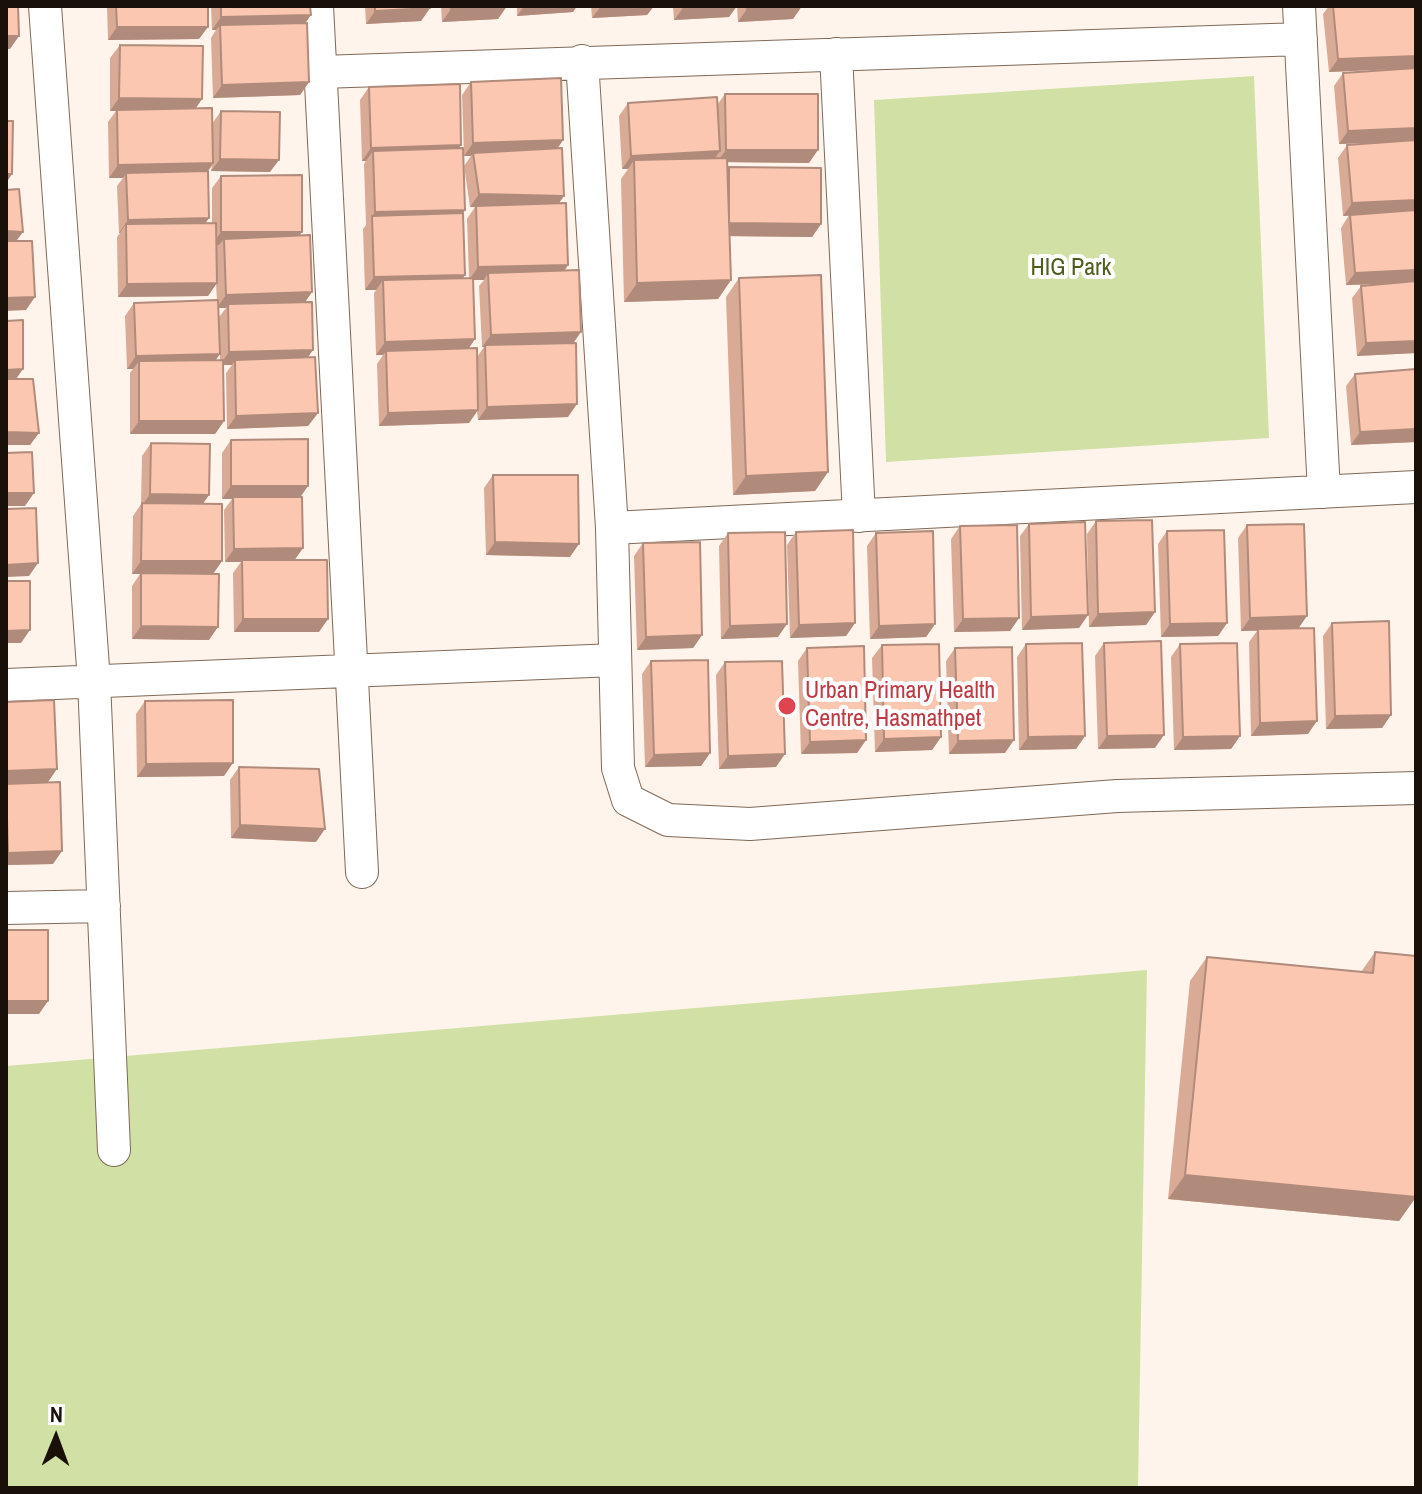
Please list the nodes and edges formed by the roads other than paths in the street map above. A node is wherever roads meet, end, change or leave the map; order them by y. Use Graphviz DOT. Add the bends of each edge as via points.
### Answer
graph roads {
  1 [pos="45,6"];
  2 [pos="317,6"];
  3 [pos="1299,6"];
  4 [pos="1301,39"];
  5 [pos="836,54"];
  6 [pos="582,61"];
  7 [pos="321,72"];
  8 [pos="1416,487"];
  9 [pos="1324,492"];
  10 [pos="859,516"];
  11 [pos="612,528"];
  12 [pos="615,660"];
  13 [pos="353,670"];
  14 [pos="94,681"];
  15 [pos="6,685"];
  16 [pos="1416,788"];
  17 [pos="362,872"];
  18 [pos="104,906"];
  19 [pos="6,908"];
  20 [pos="114,1150"];
  1 -- 14 [label="street"];
  2 -- 7 [label="street"];
  3 -- 4 [label="street"];
  4 -- 5 [label="street"];
  4 -- 9 [label="street"];
  5 -- 6 [label="street"];
  5 -- 10 [label="street"];
  6 -- 7 [label="street"];
  6 -- 11 [label="street"];
  7 -- 13 [label="street"];
  8 -- 9 [label="street"];
  9 -- 10 [label="street"];
  10 -- 11 [label="street"];
  11 -- 12 [label="street"];
  12 -- 13 [label="street"];
  12 -- 16 [label="street" via="618,768 628,800 668,820 750,824 1117,796"];
  13 -- 14 [label="street"];
  13 -- 17 [label="street"];
  14 -- 15 [label="street"];
  14 -- 18 [label="street"];
  18 -- 19 [label="street"];
  18 -- 20 [label="street"];
}
